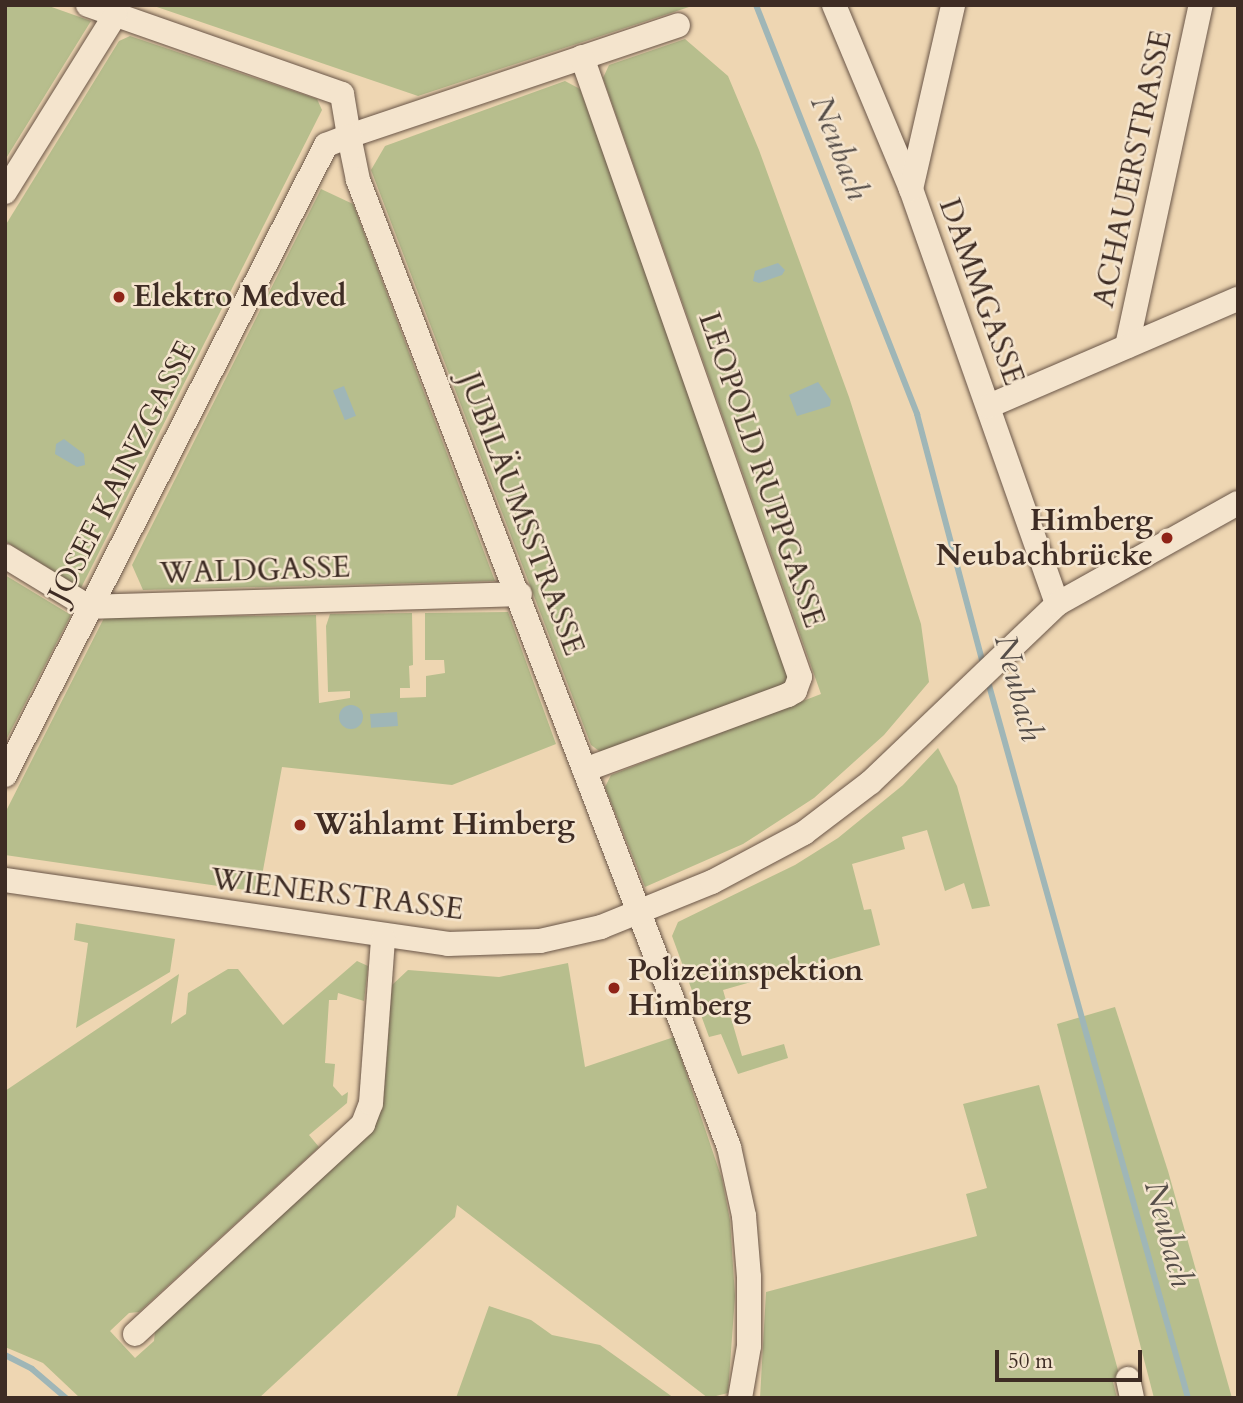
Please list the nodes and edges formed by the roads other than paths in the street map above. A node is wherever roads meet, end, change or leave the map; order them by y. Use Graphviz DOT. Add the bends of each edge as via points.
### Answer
graph roads {
  1 [pos="88,5"];
  2 [pos="834,5"];
  3 [pos="953,5"];
  4 [pos="1201,5"];
  5 [pos="114,15"];
  6 [pos="678,25"];
  7 [pos="582,57"];
  8 [pos="349,135"];
  9 [pos="911,189"];
  10 [pos="5,192"];
  11 [pos="1238,299"];
  12 [pos="1127,346"];
  13 [pos="989,406"];
  14 [pos="1238,503"];
  15 [pos="5,556"];
  16 [pos="520,594"];
  17 [pos="1057,604"];
  18 [pos="89,607"];
  19 [pos="584,770"];
  20 [pos="5,775"];
  21 [pos="5,880"];
  22 [pos="640,914"];
  23 [pos="383,937"];
  24 [pos="135,1334"];
  25 [pos="740,1398"];
  1 -- 5 [label="street"];
  2 -- 9 [label="street, DAMMGASSE"];
  3 -- 9 [label="street"];
  4 -- 12 [label="street, ACHAUERSTRASSE"];
  5 -- 8 [label="street, JUBILÄUMSSTRASSE" via="342,94"];
  5 -- 10 [label="street"];
  6 -- 7 [label="street, JOSEF KAINZGASSE"];
  7 -- 8 [label="street, JOSEF KAINZGASSE"];
  7 -- 19 [label="street, LEOPOLD RUPPGASSE" via="800,677 795,691 788,695"];
  8 -- 16 [label="street, JUBILÄUMSSTRASSE" via="358,180"];
  8 -- 18 [label="street, JOSEF KAINZGASSE" via="326,145"];
  9 -- 13 [label="street, DAMMGASSE"];
  11 -- 12 [label="street"];
  12 -- 13 [label="street"];
  13 -- 17 [label="street, DAMMGASSE"];
  14 -- 17 [label="street, WIENERSTRASSE"];
  15 -- 18 [label="street"];
  16 -- 18 [label="street, WALDGASSE"];
  16 -- 19 [label="street, JUBILÄUMSSTRASSE"];
  17 -- 22 [label="street, WIENERSTRASSE" via="872,782 804,833 763,858"];
  18 -- 20 [label="street, JOSEF KAINZGASSE"];
  19 -- 22 [label="street, JUBILÄUMSSTRASSE"];
  21 -- 23 [label="street, WIENERSTRASSE"];
  22 -- 23 [label="street, WIENERSTRASSE" via="540,941 447,944"];
  22 -- 25 [label="street, JUBILÄUMSSTRASSE" via="729,1147 744,1216 749,1346"];
  23 -- 24 [label="street" via="371,1104 363,1125"];
}
